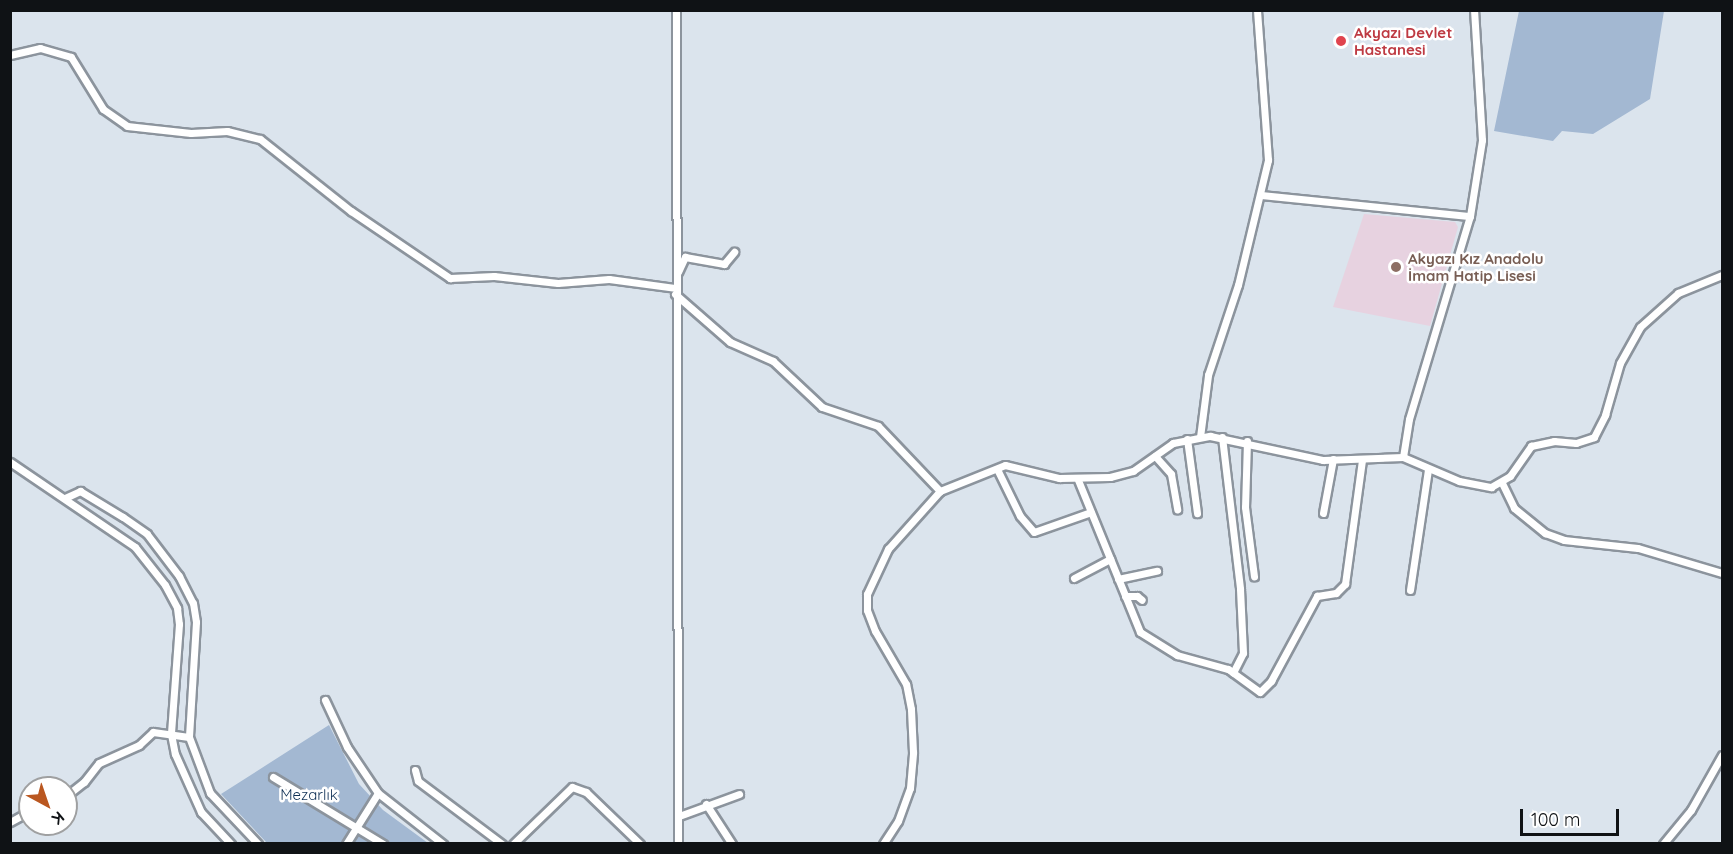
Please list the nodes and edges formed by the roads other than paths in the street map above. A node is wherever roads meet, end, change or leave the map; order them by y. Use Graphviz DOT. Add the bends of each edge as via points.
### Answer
graph roads {
  1 [pos="676,10"];
  2 [pos="1257,10"];
  3 [pos="1474,10"];
  4 [pos="10,55"];
  5 [pos="1262,195"];
  6 [pos="1470,216"];
  7 [pos="734,252"];
  8 [pos="677,274"];
  9 [pos="1722,275"];
  10 [pos="676,291"];
  11 [pos="1222,436"];
  12 [pos="1200,437"];
  13 [pos="1187,439"];
  14 [pos="1247,441"];
  15 [pos="1155,456"];
  16 [pos="1403,457"];
  17 [pos="1333,459"];
  18 [pos="1362,460"];
  19 [pos="10,462"];
  20 [pos="997,469"];
  21 [pos="1428,469"];
  22 [pos="1078,480"];
  23 [pos="1502,483"];
  24 [pos="940,491"];
  25 [pos="65,498"];
  26 [pos="1178,509"];
  27 [pos="1091,512"];
  28 [pos="1197,513"];
  29 [pos="1323,513"];
  30 [pos="1110,559"];
  31 [pos="1157,571"];
  32 [pos="1722,572"];
  33 [pos="1254,576"];
  34 [pos="1074,578"];
  35 [pos="1118,579"];
  36 [pos="1410,590"];
  37 [pos="1125,596"];
  38 [pos="1142,600"];
  39 [pos="1233,673"];
  40 [pos="325,700"];
  41 [pos="171,734"];
  42 [pos="189,737"];
  43 [pos="1722,755"];
  44 [pos="415,770"];
  45 [pos="273,777"];
  46 [pos="78,787"];
  47 [pos="378,793"];
  48 [pos="740,794"];
  49 [pos="706,804"];
  50 [pos="679,816"];
  51 [pos="357,828"];
  52 [pos="634,842"];
  53 [pos="231,843"];
  54 [pos="258,843"];
  55 [pos="346,843"];
  56 [pos="383,843"];
  57 [pos="443,843"];
  58 [pos="501,843"];
  59 [pos="513,843"];
  60 [pos="678,843"];
  61 [pos="732,843"];
  62 [pos="883,843"];
  63 [pos="1663,843"];
  1 -- 8 [label="street"];
  2 -- 5 [label="street" via="1268,160"];
  3 -- 6 [label="street" via="1482,140"];
  4 -- 10 [label="street" via="40,48 70,57 103,109 127,126 191,133 227,131 260,139 351,211 450,278 494,276 558,283 609,279"];
  5 -- 6 [label="street" via="1288,201"];
  5 -- 12 [label="street" via="1208,375"];
  6 -- 16 [label="street" via="1409,419"];
  7 -- 8 [label="street" via="724,264 685,257"];
  8 -- 10 [label="street"];
  9 -- 23 [label="street" via="1678,293 1640,327 1620,363 1605,415 1594,437 1576,443 1554,441 1531,446"];
  10 -- 24 [label="street" via="730,342 773,361 822,407 878,426"];
  10 -- 50 [label="street"];
  11 -- 12 [label="street"];
  11 -- 14 [label="street"];
  11 -- 39 [label="street" via="1240,589 1243,653"];
  12 -- 13 [label="street"];
  13 -- 15 [label="street"];
  13 -- 28 [label="street"];
  14 -- 17 [label="street" via="1295,455"];
  14 -- 33 [label="street" via="1245,507"];
  15 -- 22 [label="street" via="1133,471"];
  15 -- 26 [label="street" via="1171,474"];
  16 -- 18 [label="street"];
  16 -- 21 [label="street"];
  17 -- 18 [label="street"];
  17 -- 29 [label="street"];
  18 -- 39 [label="street" via="1344,584 1336,593 1317,596 1265,689 1255,690"];
  19 -- 25 [label="street"];
  20 -- 22 [label="street" via="1017,466"];
  20 -- 24 [label="street"];
  20 -- 27 [label="street" via="1020,516 1034,532"];
  21 -- 23 [label="street" via="1479,487"];
  21 -- 36 [label="street"];
  22 -- 27 [label="street"];
  23 -- 32 [label="street" via="1514,508 1545,533 1564,540 1638,548"];
  24 -- 62 [label="street" via="888,549 867,594 874,631 906,684 911,720 910,788 898,821"];
  25 -- 41 [label="street" via="135,547 165,585 177,608 179,640"];
  25 -- 42 [label="street" via="80,491 123,517 147,534 179,576 193,603 196,622"];
  27 -- 30 [label="street"];
  30 -- 34 [label="street"];
  30 -- 35 [label="street"];
  31 -- 35 [label="street"];
  35 -- 37 [label="street"];
  37 -- 38 [label="street"];
  37 -- 39 [label="street" via="1140,632 1178,655"];
  40 -- 47 [label="street" via="346,747"];
  41 -- 42 [label="street"];
  41 -- 46 [label="street" via="153,732 139,745 99,763"];
  41 -- 53 [label="street" via="193,799"];
  42 -- 54 [label="street" via="210,793"];
  43 -- 63 [label="street" via="1692,810"];
  44 -- 58 [label="street" via="418,781"];
  45 -- 51 [label="street"];
  47 -- 51 [label="street"];
  47 -- 57 [label="street"];
  48 -- 49 [label="street"];
  49 -- 50 [label="street"];
  49 -- 61 [label="street"];
  50 -- 60 [label="street"];
  51 -- 55 [label="street"];
  51 -- 56 [label="street"];
  52 -- 59 [label="street" via="586,792 572,787"];
}
